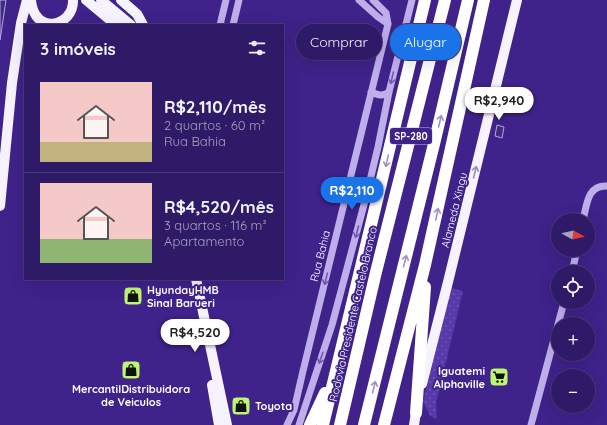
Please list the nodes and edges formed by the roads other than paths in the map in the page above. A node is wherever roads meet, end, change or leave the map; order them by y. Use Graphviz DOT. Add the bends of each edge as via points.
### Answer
graph roads {
  1 [pos="21,0"];
  2 [pos="27,0"];
  3 [pos="30,0"];
  4 [pos="73,0"];
  5 [pos="86,0"];
  6 [pos="101,0"];
  7 [pos="121,0"];
  8 [pos="226,0"];
  9 [pos="239,0"];
  10 [pos="359,0"];
  11 [pos="412,0"];
  12 [pos="425,0"];
  13 [pos="445,0"];
  14 [pos="468,0"];
  15 [pos="484,0"];
  16 [pos="517,0"];
  17 [pos="375,1"];
  18 [pos="224,9"];
  19 [pos="384,9"];
  20 [pos="236,13"];
  21 [pos="378,17"];
  22 [pos="116,21"];
  23 [pos="21,23"];
  24 [pos="128,24"];
  25 [pos="142,24"];
  26 [pos="220,24"];
  27 [pos="233,24"];
  28 [pos="388,24"];
  29 [pos="371,92"];
  30 [pos="389,92"];
  31 [pos="607,186"];
  32 [pos="0,206"];
  33 [pos="585,213"];
  34 [pos="425,265"];
  35 [pos="190,280"];
  36 [pos="196,280"];
  37 [pos="562,309"];
  38 [pos="340,361"];
  39 [pos="415,419"];
  40 [pos="218,425"];
  41 [pos="227,425"];
  42 [pos="287,425"];
  43 [pos="299,425"];
  44 [pos="310,425"];
  45 [pos="323,425"];
  46 [pos="340,425"];
  47 [pos="364,425"];
  48 [pos="384,425"];
  49 [pos="530,425"];
  1 -- 23 [label="main road"];
  2 -- 23 [label="main road"];
  3 -- 4 [label="main road" via="38,19 55,23 70,14"];
  5 -- 22 [label="main road"];
  6 -- 22 [label="main road"];
  7 -- 25 [label="main road" via="137,14"];
  8 -- 18 [label="street"];
  9 -- 20 [label="street"];
  10 -- 21 [label="street"];
  11 -- 30 [label="street, one-way"];
  12 -- 38 [label="highway, Rodovia Presidente Castelo Branco, one-way"];
  13 -- 46 [label="highway, Rodovia Presidente Castelo Branco / SP-280"];
  47 -- 14 [label="highway, SP-280, one-way"];
  34 -- 15 [label="highway, one-way"];
  39 -- 16 [label="main road, Alameda Xingu, one-way"];
  17 -- 19 [label="street"];
  18 -- 20 [label="street"];
  18 -- 26 [label="street"];
  19 -- 21 [label="street"];
  19 -- 28 [label="street, Rua Bahia"];
  20 -- 27 [label="street"];
  21 -- 28 [label="street"];
  22 -- 24 [label="main road"];
  23 -- 32 [label="main road" via="12,83"];
  28 -- 29 [label="street, Rua Bahia"];
  29 -- 30 [label="street" via="385,95"];
  29 -- 42 [label="street, Rua Bahia, one-way" via="294,410"];
  30 -- 43 [label="street, one-way" via="371,176 332,325"];
  31 -- 33 [label="street" via="599,187 589,195"];
  34 -- 39 [label="highway" via="425,300"];
  34 -- 48 [label="highway"];
  35 -- 40 [label="main road" via="212,382"];
  36 -- 41 [label="main road"];
  37 -- 49 [label="street"];
  38 -- 44 [label="highway"];
  38 -- 45 [label="highway, Rodovia Presidente Castelo Branco"];
}
